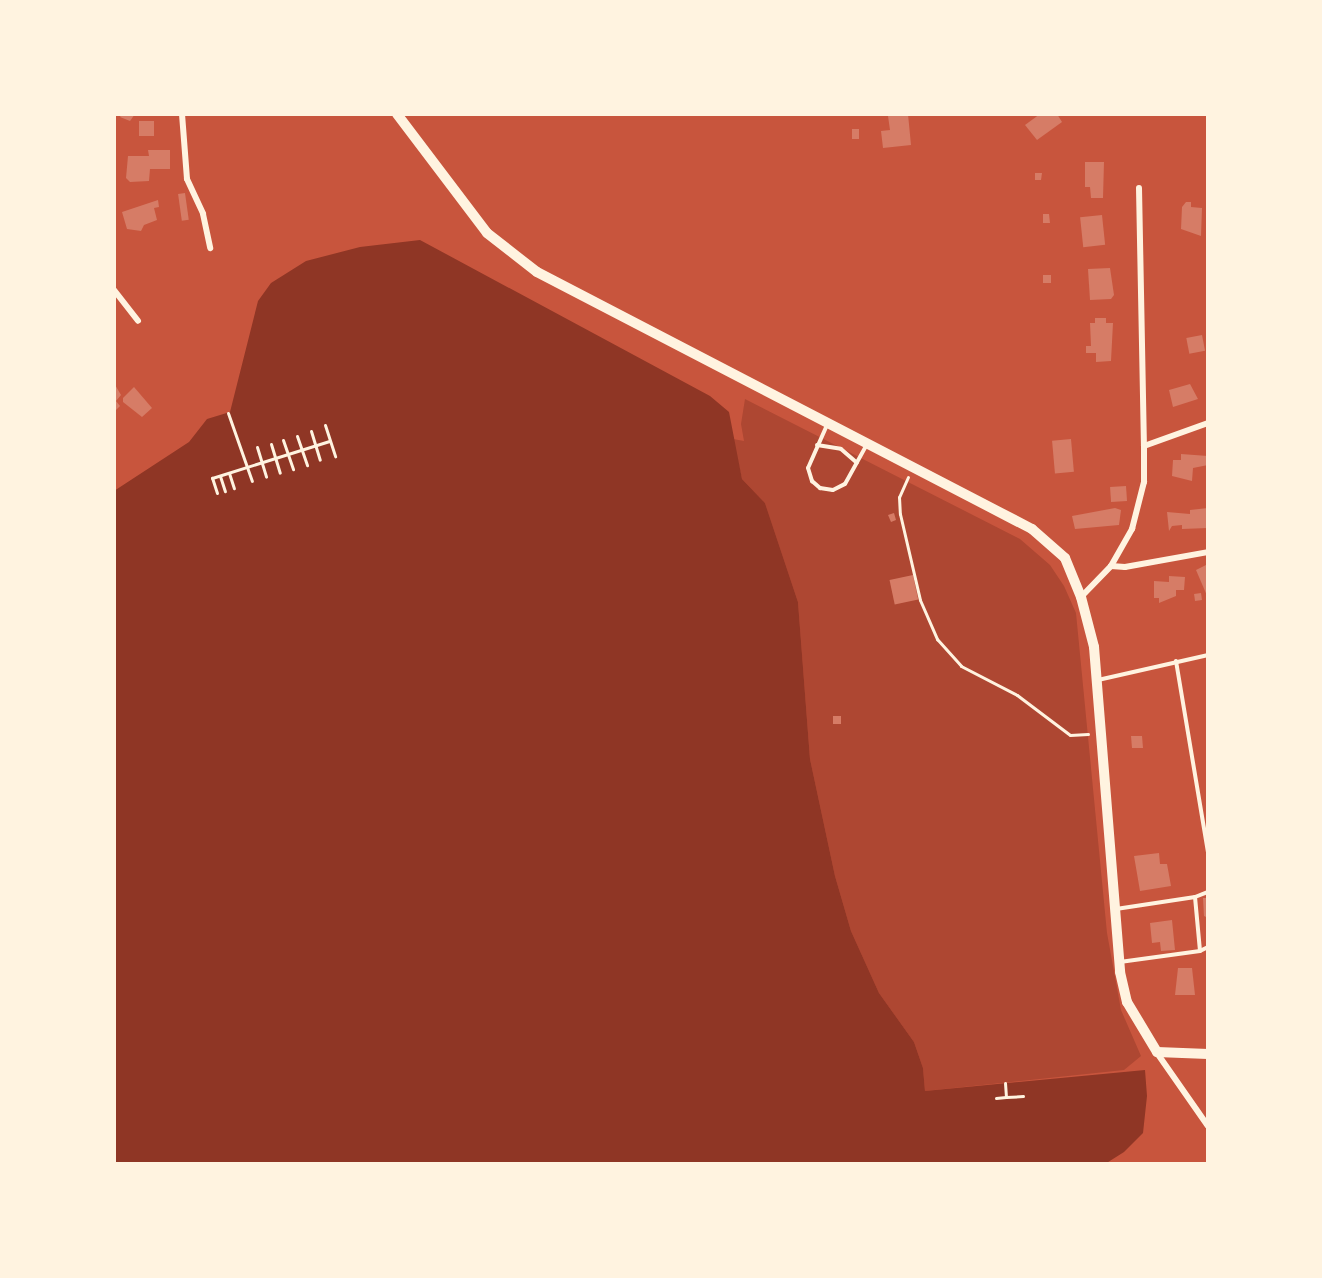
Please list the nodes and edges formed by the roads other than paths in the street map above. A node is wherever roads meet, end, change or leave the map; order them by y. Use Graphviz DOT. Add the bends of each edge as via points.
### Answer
graph roads {
  1 [pos="182,114"];
  2 [pos="397,114"];
  3 [pos="1139,188"];
  4 [pos="210,248"];
  5 [pos="114,290"];
  6 [pos="138,321"];
  7 [pos="1208,423"];
  8 [pos="827,425"];
  9 [pos="817,445"];
  10 [pos="866,446"];
  11 [pos="1144,446"];
  12 [pos="856,464"];
  13 [pos="1208,552"];
  14 [pos="1111,566"];
  15 [pos="1081,597"];
  16 [pos="1208,655"];
  17 [pos="1176,661"];
  18 [pos="1097,680"];
  19 [pos="1208,852"];
  20 [pos="1208,892"];
  21 [pos="1195,897"];
  22 [pos="1115,909"];
  23 [pos="1208,947"];
  24 [pos="1200,951"];
  25 [pos="1119,962"];
  26 [pos="1157,1052"];
  27 [pos="1208,1054"];
  28 [pos="1208,1126"];
  1 -- 4 [label="street" via="187,179 203,214"];
  2 -- 8 [label="street" via="466,208 510,253 537,272"];
  3 -- 11 [label="street"];
  5 -- 6 [label="street"];
  7 -- 11 [label="street"];
  8 -- 9 [label="lane"];
  8 -- 10 [label="street"];
  9 -- 12 [label="lane" via="841,448"];
  9 -- 12 [label="lane" via="808,468 812,481 820,488 833,490 844,484"];
  10 -- 12 [label="lane"];
  10 -- 15 [label="street" via="1032,529 1065,558"];
  11 -- 14 [label="street" via="1144,482 1132,529"];
  13 -- 14 [label="street"];
  14 -- 15 [label="street"];
  15 -- 18 [label="street"];
  16 -- 17 [label="lane"];
  17 -- 18 [label="lane"];
  17 -- 19 [label="lane"];
  18 -- 22 [label="street"];
  20 -- 21 [label="lane"];
  21 -- 22 [label="lane"];
  21 -- 24 [label="lane"];
  22 -- 25 [label="street"];
  23 -- 24 [label="lane"];
  24 -- 25 [label="lane"];
  25 -- 26 [label="street" via="1127,1002"];
  26 -- 27 [label="street"];
  26 -- 28 [label="street"];
}
